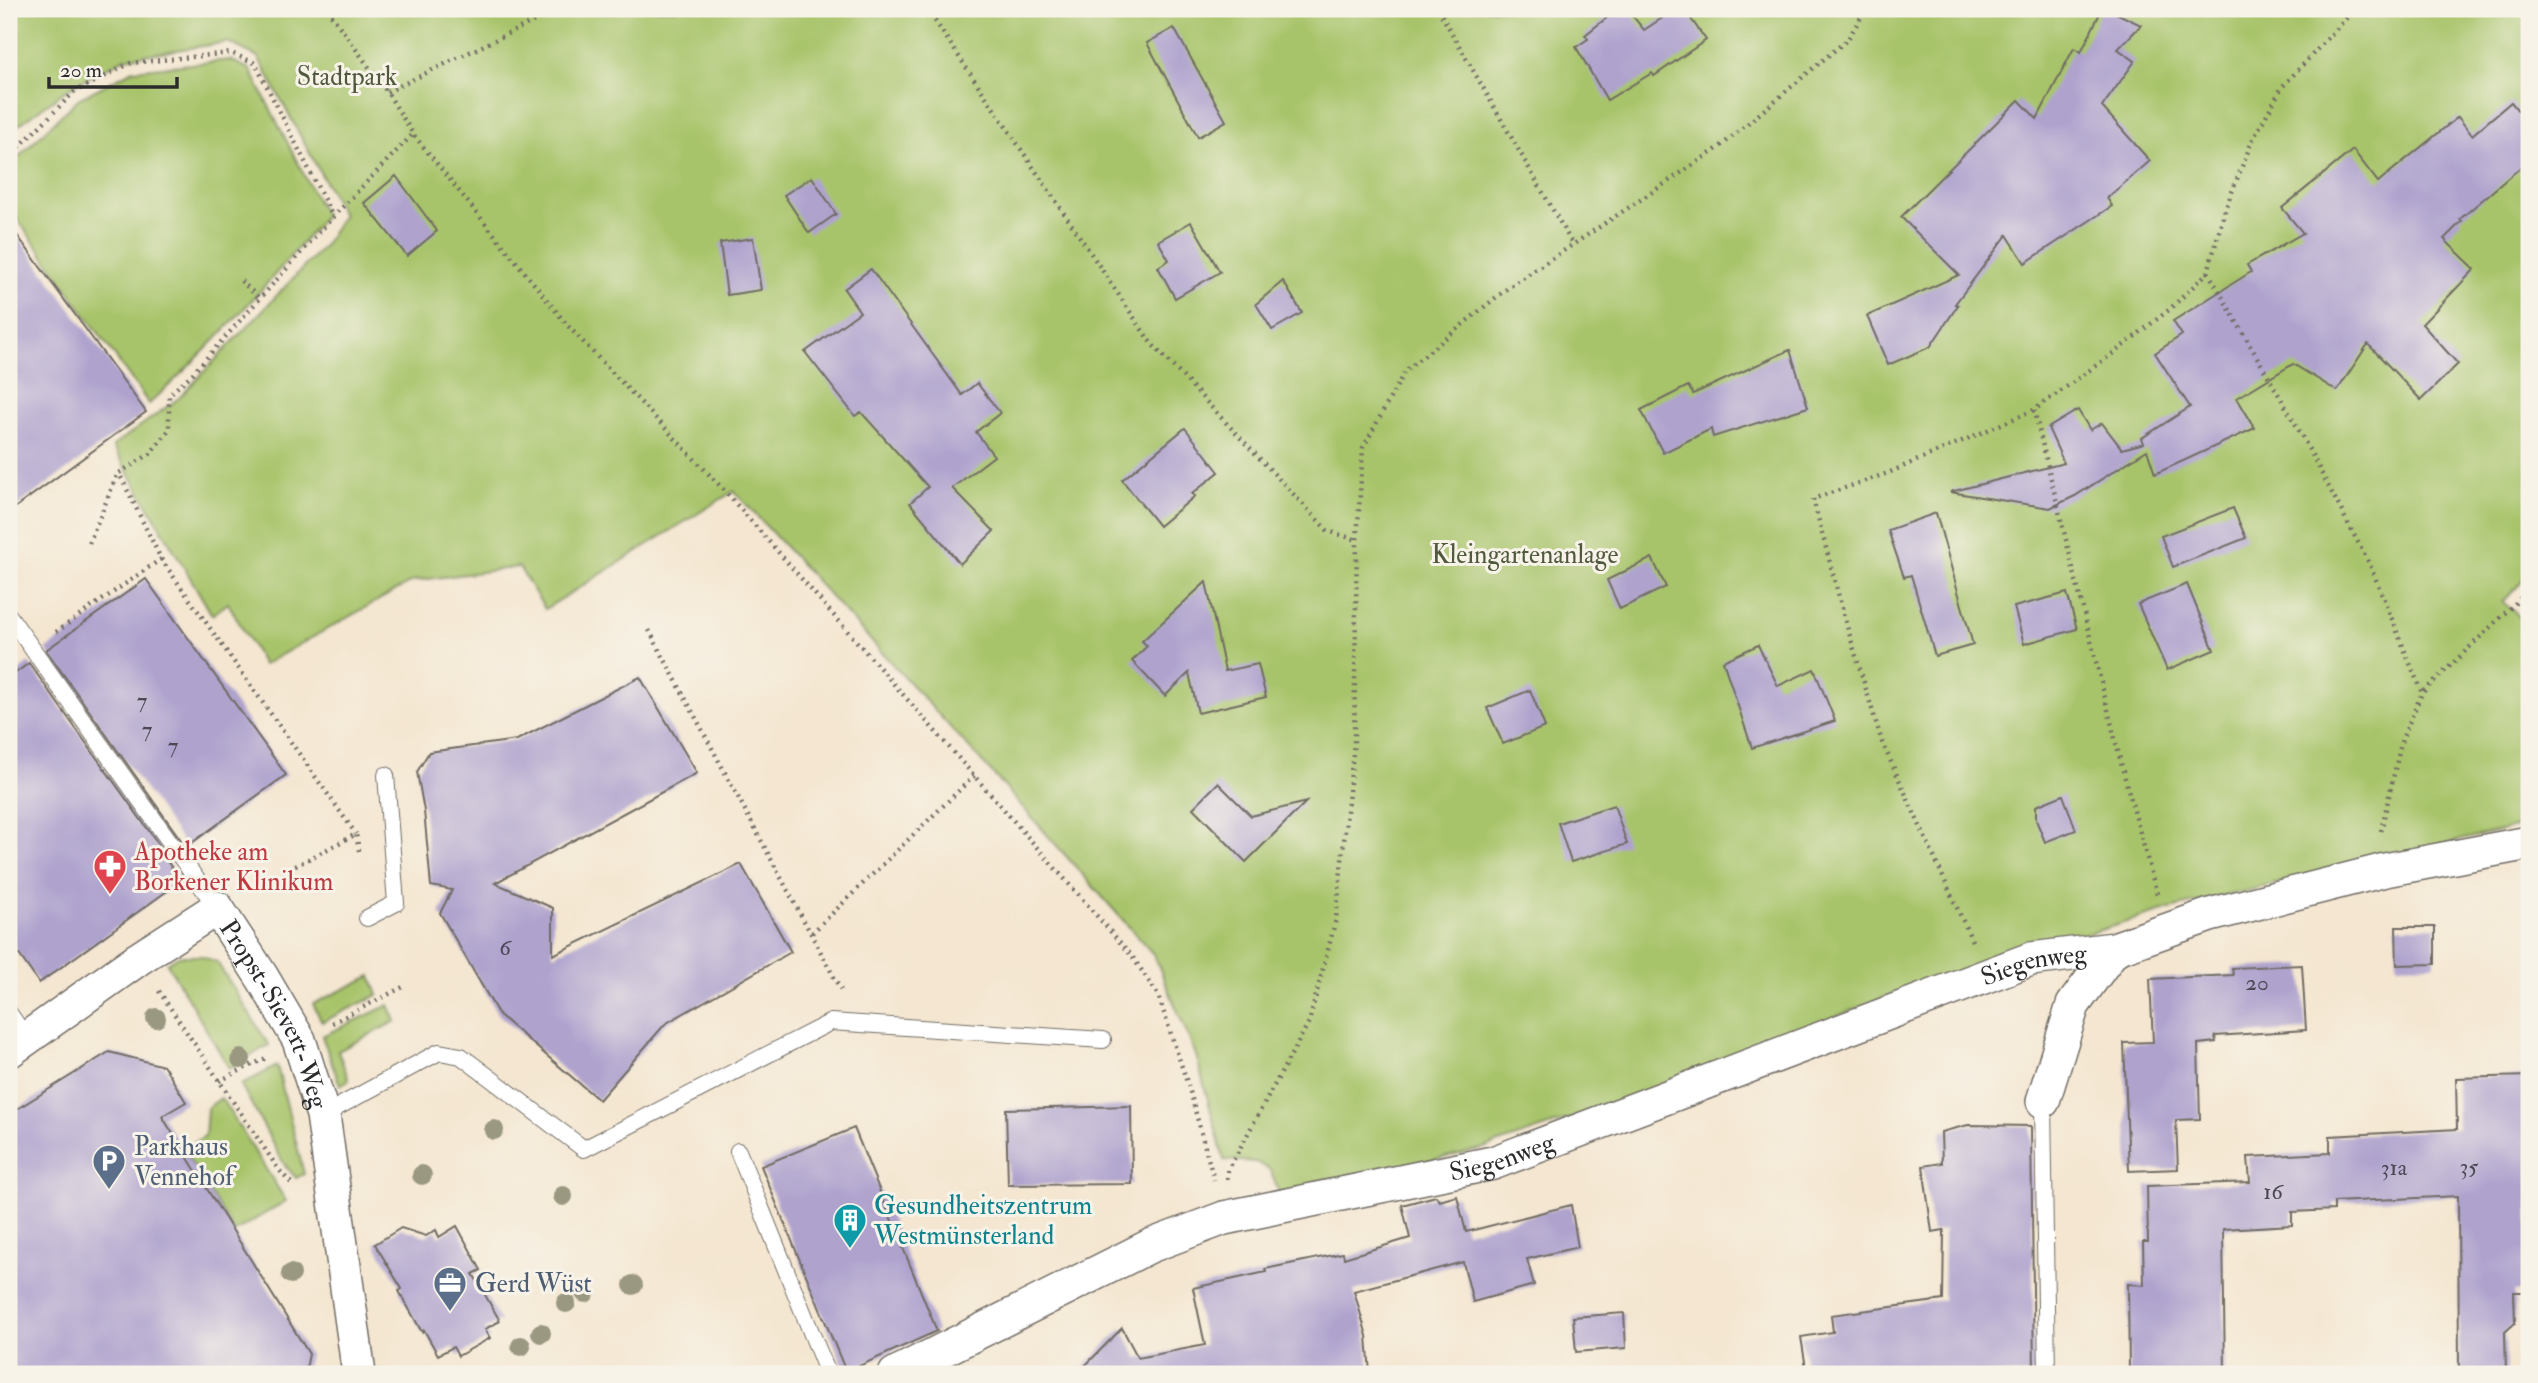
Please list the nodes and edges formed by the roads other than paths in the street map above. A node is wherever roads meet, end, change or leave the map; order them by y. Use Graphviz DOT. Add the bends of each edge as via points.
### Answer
graph roads {
  1 [pos="9,615"];
  2 [pos="386,775"];
  3 [pos="2529,842"];
  4 [pos="217,908"];
  5 [pos="367,918"];
  6 [pos="2114,949"];
  7 [pos="15,1034"];
  8 [pos="1103,1040"];
  9 [pos="2043,1101"];
  10 [pos="323,1115"];
  11 [pos="738,1151"];
  12 [pos="359,1374"];
  13 [pos="828,1374"];
  14 [pos="895,1374"];
  15 [pos="2047,1374"];
  1 -- 4 [label="lane"];
  2 -- 5 [label="lane" via="396,903"];
  3 -- 6 [label="street, Siegenweg" via="2385,870 2210,915"];
  4 -- 7 [label="street, Propst-Sievert-Weg"];
  4 -- 10 [label="street, Propst-Sievert-Weg" via="299,1040"];
  6 -- 9 [label="street, Siegenweg" via="2073,1005"];
  6 -- 14 [label="street, Siegenweg" via="2031,959 1987,974 1493,1163 1224,1218 1150,1246"];
  8 -- 10 [label="lane" via="831,1022 584,1149 461,1056 439,1052"];
  9 -- 15 [label="lane"];
  10 -- 12 [label="street, Propst-Sievert-Weg"];
  11 -- 13 [label="lane"];
}
